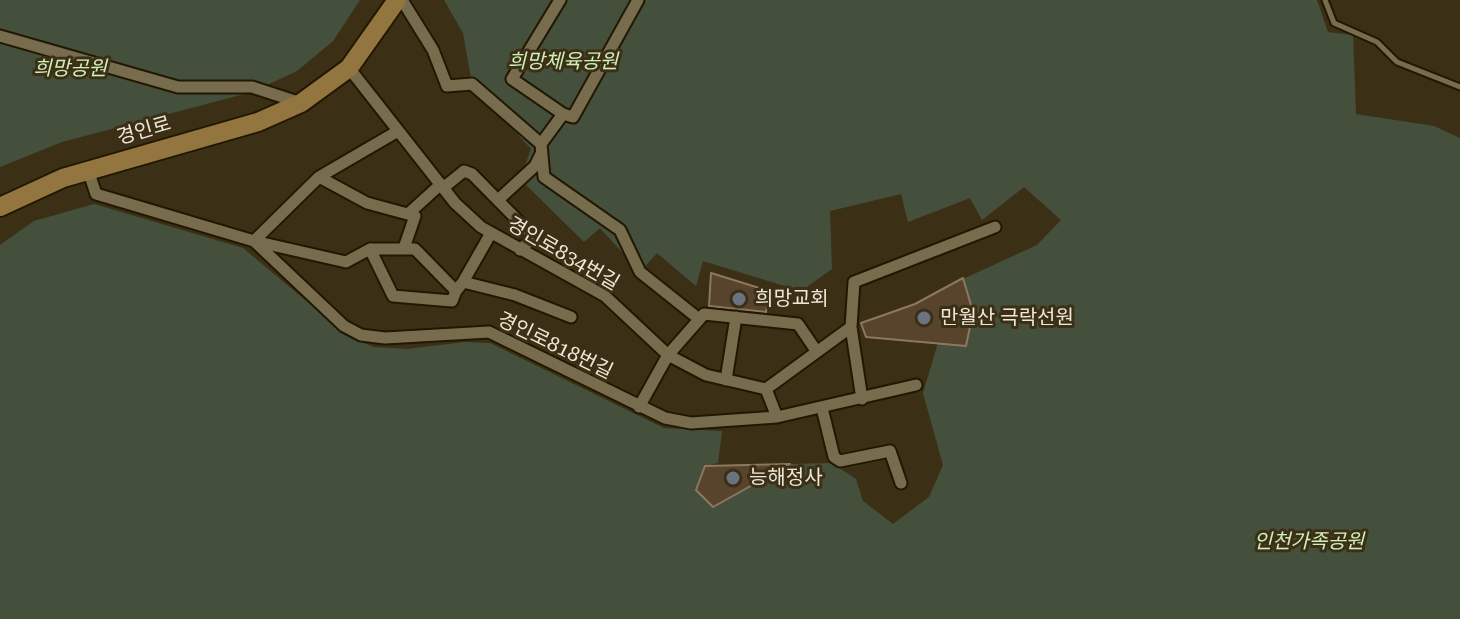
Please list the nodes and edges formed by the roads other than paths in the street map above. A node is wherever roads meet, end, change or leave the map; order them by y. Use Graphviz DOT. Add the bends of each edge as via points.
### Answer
graph roads {
  1 [pos="400,0"];
  2 [pos="560,0"];
  3 [pos="638,0"];
  4 [pos="1325,0"];
  5 [pos="0,36"];
  6 [pos="349,68"];
  7 [pos="1460,87"];
  8 [pos="301,103"];
  9 [pos="563,114"];
  10 [pos="398,131"];
  11 [pos="541,149"];
  12 [pos="88,170"];
  13 [pos="319,177"];
  14 [pos="442,186"];
  15 [pos="498,200"];
  16 [pos="0,207"];
  17 [pos="408,214"];
  18 [pos="995,227"];
  19 [pos="491,233"];
  20 [pos="254,241"];
  21 [pos="404,248"];
  22 [pos="370,249"];
  23 [pos="520,250"];
  24 [pos="459,286"];
  25 [pos="571,317"];
  26 [pos="736,317"];
  27 [pos="699,319"];
  28 [pos="851,327"];
  29 [pos="817,352"];
  30 [pos="668,355"];
  31 [pos="726,380"];
  32 [pos="916,385"];
  33 [pos="766,389"];
  34 [pos="862,399"];
  35 [pos="639,407"];
  36 [pos="822,408"];
  37 [pos="777,417"];
  38 [pos="901,483"];
  1 -- 6 [label="main road, 경인로"];
  1 -- 11 [label="street" via="433,50 447,86 472,84"];
  2 -- 9 [label="street" via="512,79"];
  3 -- 9 [label="street" via="573,117"];
  4 -- 7 [label="lane" via="1334,23 1377,42 1397,62"];
  5 -- 8 [label="street, 경인로" via="178,87 252,87"];
  6 -- 8 [label="main road, 경인로"];
  6 -- 10 [label="street, 경인로834번길"];
  8 -- 12 [label="main road, 경인로" via="258,122"];
  9 -- 11 [label="street"];
  10 -- 13 [label="street"];
  10 -- 14 [label="street, 경인로834번길"];
  11 -- 15 [label="street" via="535,166"];
  11 -- 27 [label="street" via="544,177 620,230 640,272"];
  12 -- 16 [label="main road, 경인로" via="39,186"];
  12 -- 20 [label="street, 경인로818번길" via="96,194"];
  13 -- 17 [label="street" via="367,203"];
  13 -- 20 [label="street"];
  14 -- 15 [label="street" via="464,171"];
  14 -- 17 [label="street"];
  14 -- 19 [label="street, 경인로834번길"];
  15 -- 23 [label="street" via="534,237"];
  17 -- 21 [label="street" via="415,216"];
  18 -- 28 [label="street" via="854,282"];
  19 -- 23 [label="street, 경인로834번길"];
  19 -- 24 [label="street"];
  20 -- 22 [label="street, 경인로818번길" via="346,262"];
  20 -- 35 [label="street, 경인로818번길" via="344,326 361,335 489,332"];
  21 -- 22 [label="street, 경인로818번길"];
  21 -- 24 [label="street" via="415,249"];
  22 -- 24 [label="street, 경인로818번길" via="393,296 452,301"];
  23 -- 30 [label="street, 경인로834번길" via="605,296"];
  24 -- 25 [label="street, 경인로818번길" via="515,295"];
  26 -- 27 [label="street" via="704,314"];
  26 -- 29 [label="street" via="798,324"];
  26 -- 31 [label="street"];
  27 -- 30 [label="street"];
  28 -- 29 [label="street"];
  28 -- 34 [label="street"];
  29 -- 33 [label="street"];
  30 -- 31 [label="street, 경인로834번길"];
  30 -- 35 [label="street"];
  31 -- 33 [label="street, 경인로834번길"];
  32 -- 34 [label="street, 경인로818번길"];
  33 -- 37 [label="street"];
  34 -- 36 [label="street, 경인로818번길"];
  35 -- 37 [label="street, 경인로818번길" via="691,423"];
  36 -- 37 [label="street, 경인로818번길"];
  36 -- 38 [label="street" via="834,457 840,461 890,451"];
}
